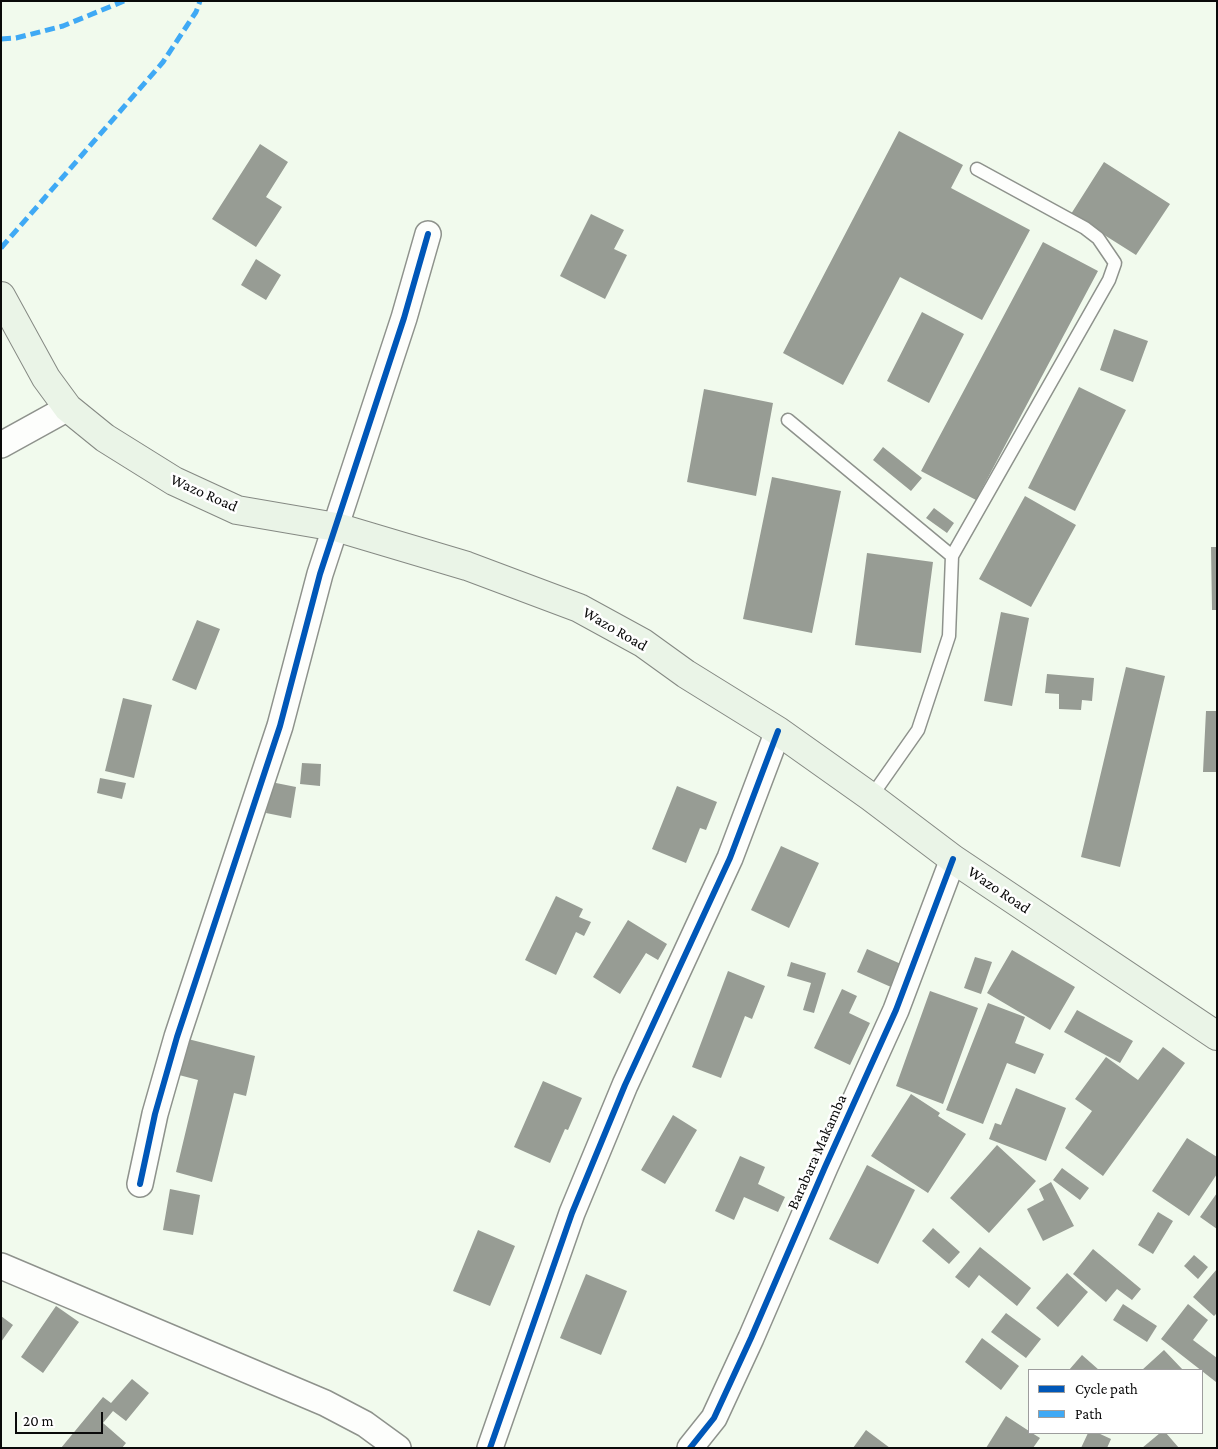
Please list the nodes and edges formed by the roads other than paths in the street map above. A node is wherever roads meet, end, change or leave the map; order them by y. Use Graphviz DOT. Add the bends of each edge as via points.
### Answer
graph roads {
  1 [pos="977,169"];
  2 [pos="428,234"];
  3 [pos="1,296"];
  4 [pos="68,408"];
  5 [pos="788,420"];
  6 [pos="1,445"];
  7 [pos="336,527"];
  8 [pos="952,556"];
  9 [pos="778,731"];
  10 [pos="870,796"];
  11 [pos="953,859"];
  12 [pos="1217,1036"];
  13 [pos="140,1184"];
  14 [pos="1,1266"];
  15 [pos="714,1418"];
  16 [pos="398,1448"];
  17 [pos="490,1448"];
  18 [pos="690,1448"];
  19 [pos="703,1448"];
  1 -- 8 [label="lane" via="1086,228 1098,238 1115,263 1109,280"];
  2 -- 7 [label="street"];
  3 -- 4 [label="main road, Wazo Road" via="46,378"];
  4 -- 6 [label="street"];
  4 -- 7 [label="main road, Wazo Road" via="105,438 174,481 237,510"];
  5 -- 8 [label="lane"];
  7 -- 9 [label="main road, Wazo Road" via="467,566 579,608 643,643"];
  7 -- 13 [label="street" via="320,574 280,726 177,1037 155,1114"];
  8 -- 10 [label="lane" via="949,636 918,730"];
  9 -- 10 [label="main road, Wazo Road"];
  9 -- 17 [label="street" via="730,858 624,1085 572,1213"];
  10 -- 11 [label="main road, Wazo Road"];
  11 -- 12 [label="main road, Wazo Road"];
  11 -- 15 [label="street, Barabara Makamba" via="896,1010"];
  14 -- 16 [label="street" via="325,1403 365,1424"];
  15 -- 18 [label="street, Barabara Makamba"];
  15 -- 19 [label="street"];
}
